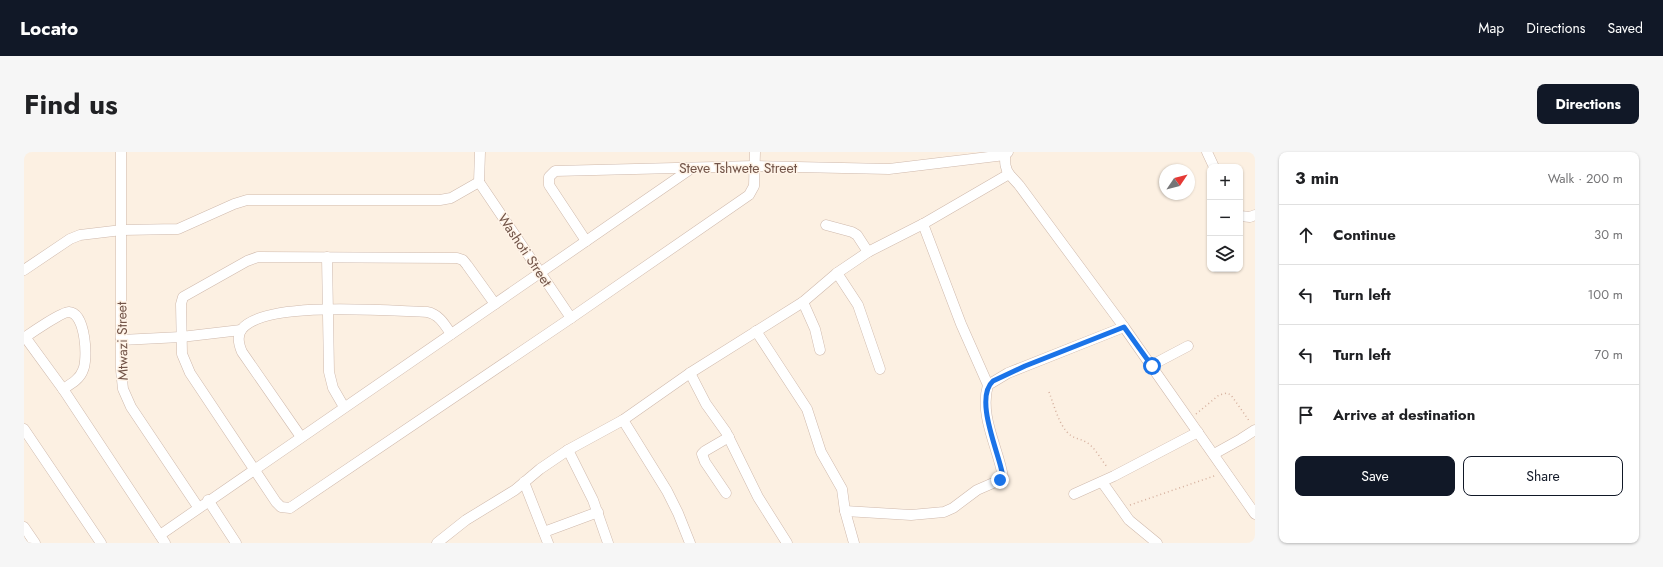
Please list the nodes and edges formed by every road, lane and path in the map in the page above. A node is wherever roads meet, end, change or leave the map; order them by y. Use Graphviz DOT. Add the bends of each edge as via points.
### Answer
graph roads {
  1 [pos="122,152"];
  2 [pos="480,152"];
  3 [pos="755,152"];
  4 [pos="1207,152"];
  5 [pos="1006,153"];
  6 [pos="1213,164"];
  7 [pos="755,166"];
  8 [pos="692,168"];
  9 [pos="1009,174"];
  10 [pos="479,182"];
  11 [pos="1255,215"];
  12 [pos="1243,216"];
  13 [pos="924,224"];
  14 [pos="826,225"];
  15 [pos="122,230"];
  16 [pos="586,241"];
  17 [pos="868,252"];
  18 [pos="327,257"];
  19 [pos="24,270"];
  20 [pos="541,272"];
  21 [pos="837,273"];
  22 [pos="803,302"];
  23 [pos="495,304"];
  24 [pos="328,309"];
  25 [pos="571,318"];
  26 [pos="1124,327"];
  27 [pos="241,330"];
  28 [pos="756,331"];
  29 [pos="451,334"];
  30 [pos="181,336"];
  31 [pos="24,338"];
  32 [pos="121,340"];
  33 [pos="1188,346"];
  34 [pos="820,350"];
  35 [pos="1152,366"];
  36 [pos="880,369"];
  37 [pos="690,373"];
  38 [pos="988,385"];
  39 [pos="63,389"];
  40 [pos="1049,392"];
  41 [pos="344,407"];
  42 [pos="623,420"];
  43 [pos="1189,420"];
  44 [pos="1253,426"];
  45 [pos="24,429"];
  46 [pos="1198,432"];
  47 [pos="301,437"];
  48 [pos="729,437"];
  49 [pos="568,450"];
  50 [pos="1214,454"];
  51 [pos="253,469"];
  52 [pos="1225,472"];
  53 [pos="1114,476"];
  54 [pos="524,482"];
  55 [pos="1102,482"];
  56 [pos="726,493"];
  57 [pos="1074,494"];
  58 [pos="208,500"];
  59 [pos="1251,501"];
  60 [pos="1118,506"];
  61 [pos="198,507"];
  62 [pos="845,511"];
  63 [pos="598,512"];
  64 [pos="1255,514"];
  65 [pos="24,528"];
  66 [pos="544,532"];
  67 [pos="162,539"];
  68 [pos="442,541"];
  69 [pos="34,543"];
  70 [pos="101,543"];
  71 [pos="236,543"];
  72 [pos="548,543"];
  73 [pos="608,543"];
  74 [pos="690,543"];
  75 [pos="787,543"];
  76 [pos="854,543"];
  77 [pos="1157,543"];
  1 -- 15 [label="street, Mtwazi Street"];
  2 -- 10 [label="street"];
  3 -- 7 [label="street"];
  4 -- 6 [label="street"];
  5 -- 7 [label="street, Steve Tshwete Street" via="889,169"];
  5 -- 9 [label="street" via="1006,168"];
  7 -- 8 [label="street, Steve Tshwete Street"];
  7 -- 25 [label="street" via="754,186 749,195"];
  8 -- 16 [label="street"];
  8 -- 16 [label="street, Steve Tshwete Street" via="553,172 549,177 549,185"];
  9 -- 13 [label="street"];
  9 -- 26 [label="street"];
  10 -- 15 [label="street" via="452,198 440,200 247,200 178,229"];
  10 -- 20 [label="street, Washoti Street"];
  11 -- 12 [label="street"];
  13 -- 17 [label="street"];
  13 -- 38 [label="street" via="961,324"];
  14 -- 17 [label="street" via="857,235"];
  15 -- 19 [label="street" via="74,236"];
  15 -- 32 [label="street, Mtwazi Street"];
  16 -- 20 [label="street"];
  17 -- 21 [label="street"];
  18 -- 23 [label="street" via="457,258 463,260"];
  18 -- 24 [label="street"];
  18 -- 30 [label="street" via="264,256 247,261 183,297"];
  20 -- 23 [label="street"];
  20 -- 25 [label="street, Washoti Street"];
  21 -- 22 [label="street"];
  21 -- 36 [label="street" via="858,305"];
  22 -- 28 [label="street"];
  22 -- 34 [label="street" via="815,329"];
  23 -- 29 [label="street"];
  24 -- 27 [label="street" via="264,316 250,322"];
  24 -- 29 [label="street" via="431,312 440,318"];
  24 -- 41 [label="street" via="330,376 333,388"];
  25 -- 51 [label="street" via="293,507 279,506"];
  26 -- 35 [label="street"];
  26 -- 38 [label="street" via="1008,373"];
  27 -- 30 [label="street"];
  27 -- 47 [label="street" via="238,340 242,352"];
  28 -- 37 [label="street"];
  28 -- 62 [label="street" via="805,405 821,452 842,489"];
  29 -- 41 [label="street"];
  30 -- 32 [label="street"];
  30 -- 51 [label="street" via="185,365"];
  31 -- 39 [label="street"];
  31 -- 39 [label="street" via="65,313 73,313 80,320 83,330 84,367 78,377"];
  32 -- 61 [label="street, Mtwazi Street" via="121,370 126,398"];
  33 -- 35 [label="street"];
  35 -- 43 [label="street"];
  37 -- 42 [label="street"];
  37 -- 48 [label="street"];
  38 -- 62 [label="street" via="988,422 1001,465 1003,477 1000,480 977,490 944,512 911,515"];
  39 -- 67 [label="street"];
  40 -- 53 [label="path" via="1066,432 1091,445"];
  41 -- 47 [label="street"];
  42 -- 49 [label="street"];
  42 -- 74 [label="street" via="667,491"];
  43 -- 44 [label="path" via="1218,395 1227,393"];
  43 -- 46 [label="street"];
  44 -- 50 [label="street" via="1241,439"];
  45 -- 70 [label="street"];
  46 -- 50 [label="street"];
  46 -- 53 [label="street"];
  47 -- 51 [label="street"];
  48 -- 56 [label="street" via="702,454"];
  48 -- 75 [label="street" via="758,497"];
  49 -- 54 [label="street"];
  49 -- 63 [label="street"];
  50 -- 52 [label="street"];
  51 -- 58 [label="street"];
  52 -- 59 [label="street"];
  52 -- 60 [label="path" via="1135,504"];
  53 -- 55 [label="street"];
  54 -- 66 [label="street"];
  54 -- 68 [label="street" via="466,520"];
  55 -- 57 [label="street"];
  55 -- 60 [label="street"];
  58 -- 61 [label="street"];
  58 -- 71 [label="street"];
  59 -- 64 [label="street"];
  60 -- 77 [label="street" via="1136,526"];
  61 -- 67 [label="street"];
  62 -- 76 [label="street"];
  63 -- 66 [label="street"];
  63 -- 73 [label="street"];
  65 -- 69 [label="street"];
  66 -- 72 [label="street"];
}
